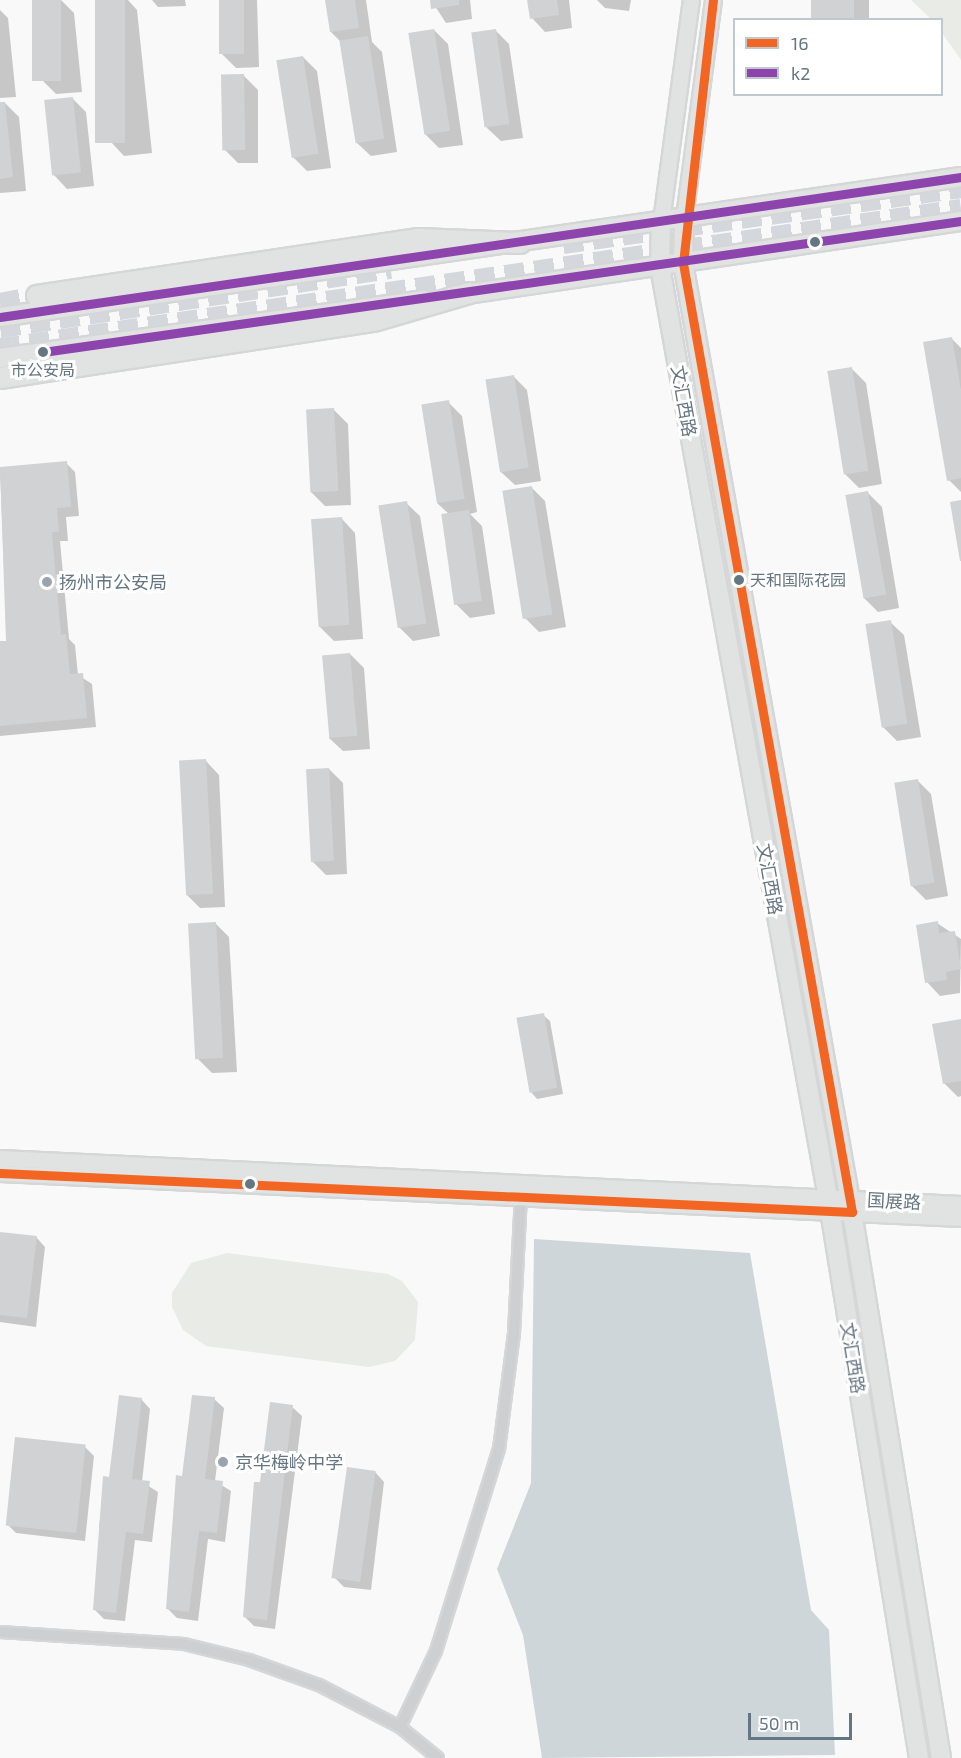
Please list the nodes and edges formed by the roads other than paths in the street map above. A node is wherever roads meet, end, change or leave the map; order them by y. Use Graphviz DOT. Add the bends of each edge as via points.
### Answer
graph roads {
  1 [pos="691,0"];
  2 [pos="713,0"];
  3 [pos="961,177"];
  4 [pos="684,217"];
  5 [pos="661,221"];
  6 [pos="961,221"];
  7 [pos="520,243"];
  8 [pos="683,263"];
  9 [pos="660,267"];
  10 [pos="469,293"];
  11 [pos="37,296"];
  12 [pos="0,317"];
  13 [pos="0,358"];
  14 [pos="0,378"];
  15 [pos="0,1158"];
  16 [pos="0,1173"];
  17 [pos="521,1195"];
  18 [pos="961,1204"];
  19 [pos="829,1205"];
  20 [pos="851,1205"];
  21 [pos="961,1218"];
  22 [pos="0,1632"];
  23 [pos="400,1727"];
  24 [pos="438,1758"];
  25 [pos="919,1758"];
  26 [pos="941,1758"];
  1 -- 5 [label="street, 文汇西路"];
  2 -- 4 [label="street, 文汇西路"];
  3 -- 4 [label="main road"];
  4 -- 5 [label="main road"];
  4 -- 8 [label="main road, 文汇西路"];
  5 -- 7 [label="main road"];
  5 -- 9 [label="main road, 文汇西路"];
  6 -- 8 [label="main road"];
  7 -- 11 [label="highway" via="418,239"];
  7 -- 12 [label="main road"];
  8 -- 9 [label="main road"];
  8 -- 20 [label="main road, 文汇西路"];
  9 -- 10 [label="main road"];
  9 -- 19 [label="main road, 文汇西路"];
  10 -- 13 [label="main road"];
  10 -- 14 [label="highway" via="374,321"];
  15 -- 19 [label="street, 国展路"];
  16 -- 17 [label="street, 国展路"];
  17 -- 19 [label="street, 国展路"];
  17 -- 23 [label="street" via="514,1333 499,1449 436,1651"];
  18 -- 20 [label="street, 国展路"];
  19 -- 20 [label="street, 国展路"];
  19 -- 25 [label="main road, 文汇西路"];
  20 -- 21 [label="street, 国展路"];
  20 -- 26 [label="main road, 文汇西路"];
  22 -- 23 [label="street" via="184,1644 319,1685"];
  23 -- 24 [label="street"];
}
